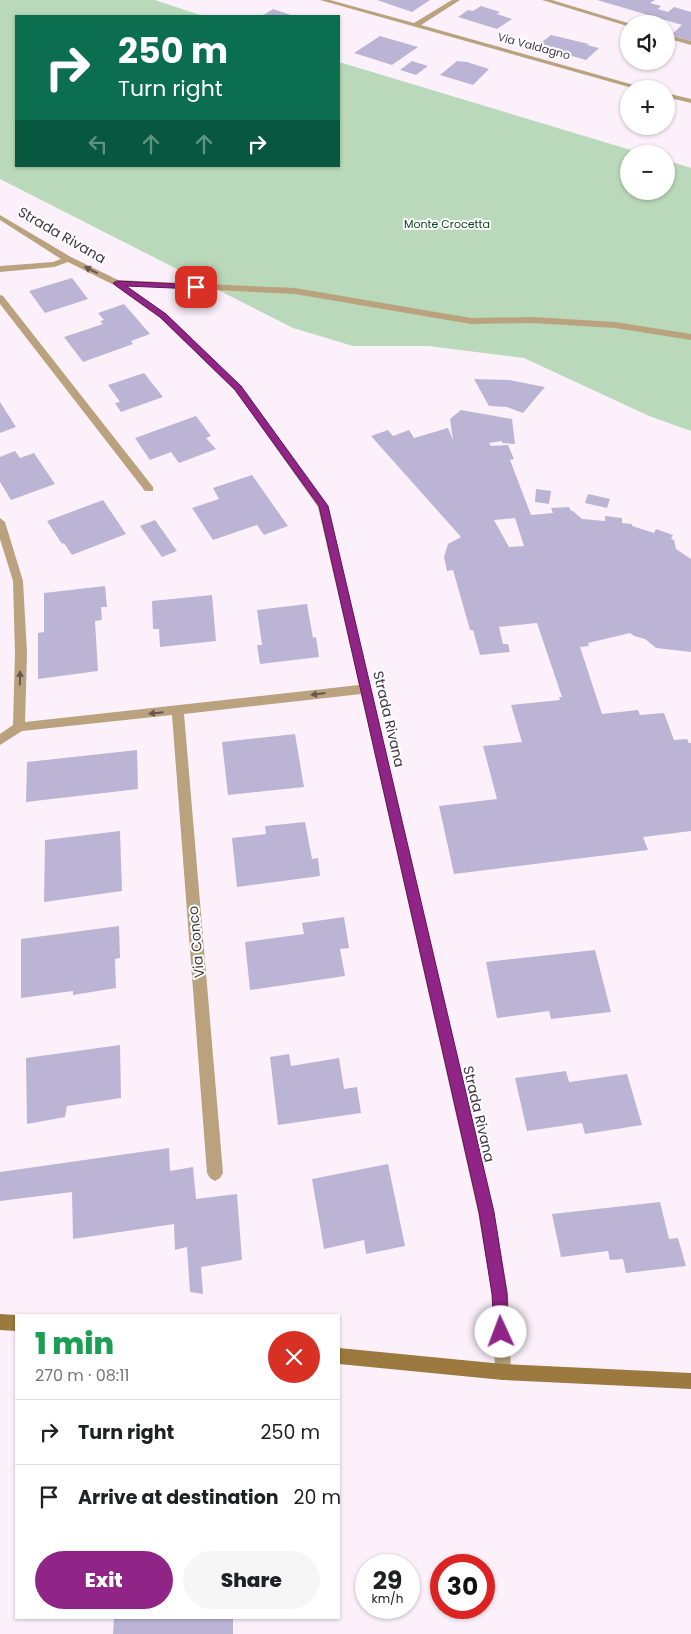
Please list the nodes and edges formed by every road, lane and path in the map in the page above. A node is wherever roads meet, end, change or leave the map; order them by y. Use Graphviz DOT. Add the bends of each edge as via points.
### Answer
graph roads {
  1 [pos="323,0"];
  2 [pos="458,0"];
  3 [pos="546,0"];
  4 [pos="620,22"];
  5 [pos="416,26"];
  6 [pos="675,39"];
  7 [pos="691,43"];
  8 [pos="620,82"];
  9 [pos="675,97"];
  10 [pos="691,101"];
  11 [pos="0,216"];
  12 [pos="68,258"];
  13 [pos="0,270"];
  14 [pos="117,283"];
  15 [pos="0,298"];
  16 [pos="691,338"];
  17 [pos="149,489"];
  18 [pos="0,522"];
  19 [pos="366,689"];
  20 [pos="178,710"];
  21 [pos="18,727"];
  22 [pos="0,740"];
  23 [pos="215,1173"];
  24 [pos="0,1322"];
  25 [pos="15,1323"];
  26 [pos="340,1356"];
  27 [pos="503,1372"];
  28 [pos="691,1381"];
  1 -- 5 [label="street, Via Valdagno"];
  2 -- 5 [label="street"];
  3 -- 4 [label="street"];
  5 -- 8 [label="street, Via Valdagno"];
  6 -- 7 [label="street"];
  9 -- 10 [label="street"];
  11 -- 12 [label="street, Strada Rivana"];
  12 -- 13 [label="street" via="54,264"];
  14 -- 12 [label="street, Strada Rivana, one-way"];
  14 -- 16 [label="street" via="294,291 471,321 533,320 615,325"];
  14 -- 19 [label="street, Strada Rivana" via="163,316 238,388 324,506"];
  15 -- 17 [label="street"];
  21 -- 18 [label="street, one-way" via="18,581"];
  19 -- 20 [label="street, one-way"];
  19 -- 27 [label="street, Strada Rivana" via="486,1212 500,1294"];
  20 -- 21 [label="street, one-way"];
  20 -- 23 [label="street, Via Conco"];
  21 -- 22 [label="street"];
  24 -- 25 [label="main road"];
  26 -- 27 [label="main road"];
  27 -- 28 [label="main road"];
}
